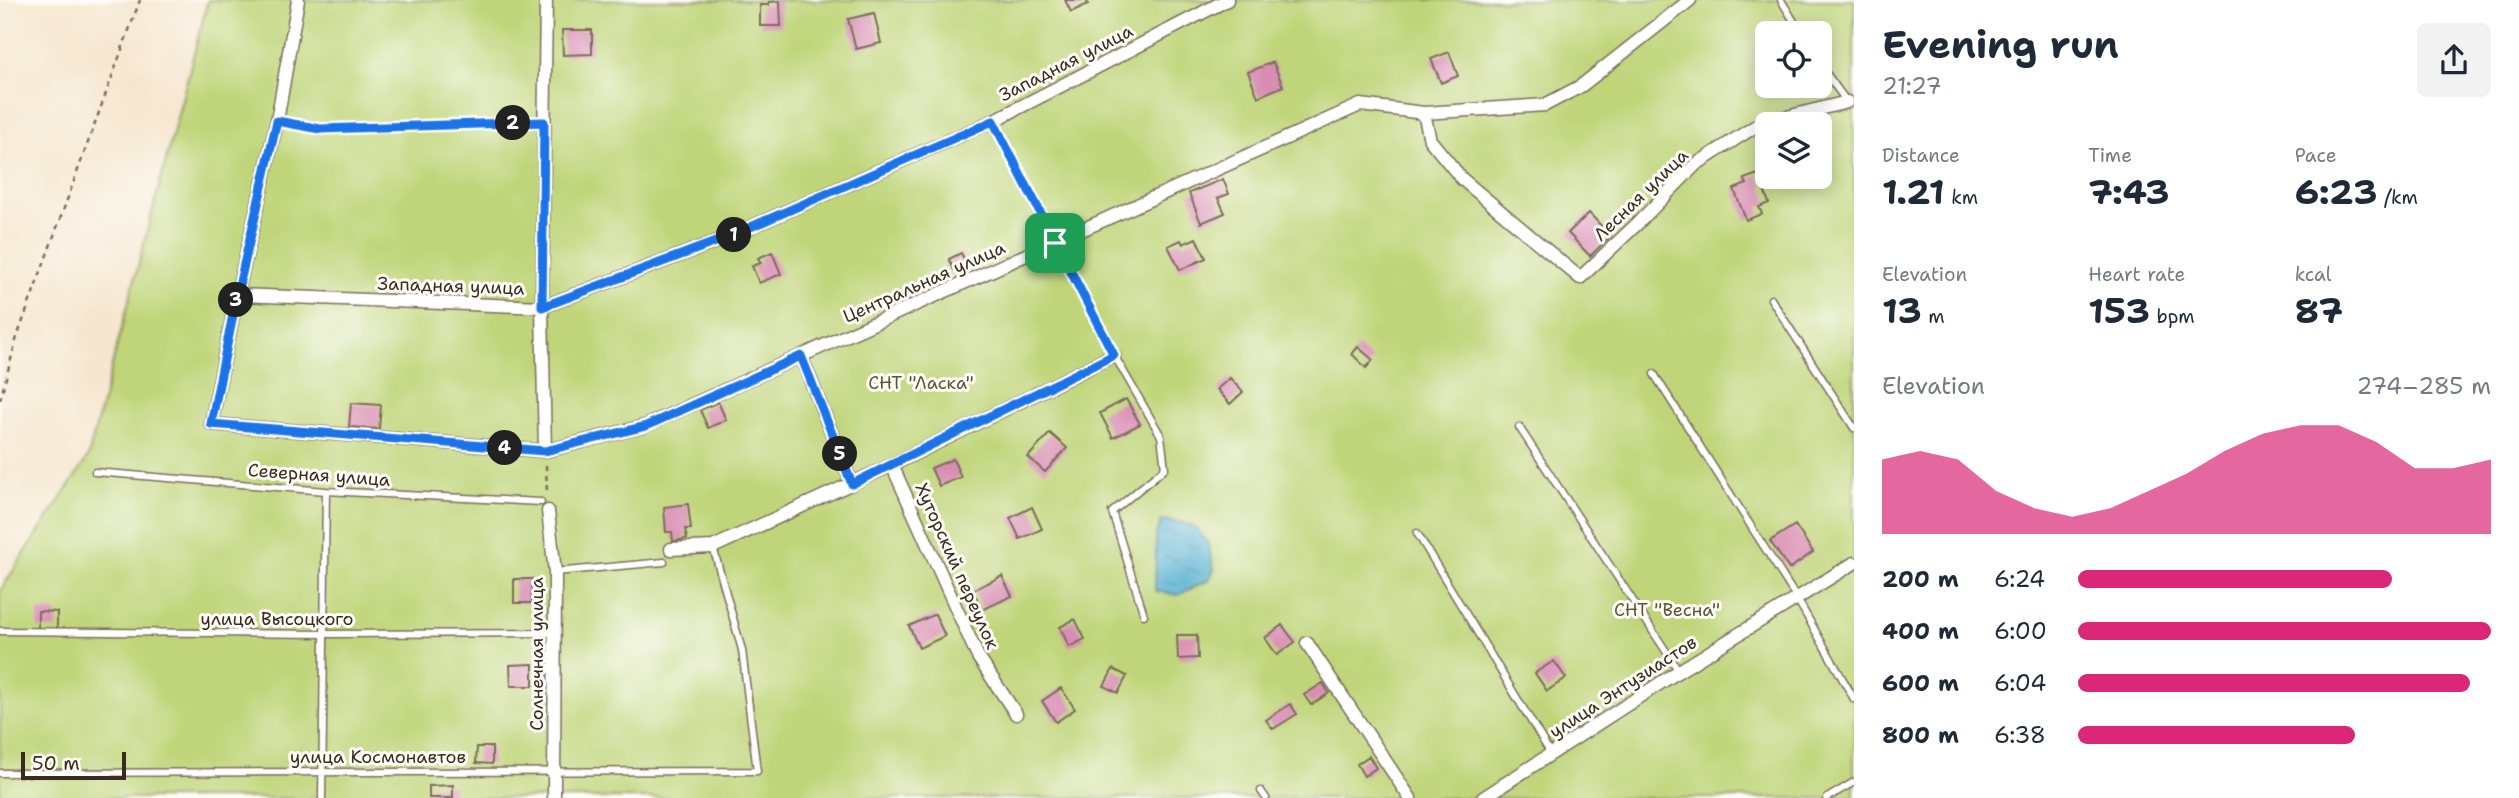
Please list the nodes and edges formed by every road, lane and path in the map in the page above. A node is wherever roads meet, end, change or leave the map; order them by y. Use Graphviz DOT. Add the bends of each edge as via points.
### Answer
graph roads {
  1 [pos="140,0"];
  2 [pos="298,0"];
  3 [pos="546,0"];
  4 [pos="1227,0"];
  5 [pos="1690,0"];
  6 [pos="1781,0"];
  7 [pos="1794,21"];
  8 [pos="1832,81"];
  9 [pos="1847,102"];
  10 [pos="1424,113"];
  11 [pos="277,121"];
  12 [pos="993,121"];
  13 [pos="544,122"];
  14 [pos="1055,243"];
  15 [pos="237,295"];
  16 [pos="1771,299"];
  17 [pos="542,307"];
  18 [pos="1114,355"];
  19 [pos="801,356"];
  20 [pos="1654,374"];
  21 [pos="0,400"];
  22 [pos="1519,428"];
  23 [pos="1854,428"];
  24 [pos="545,451"];
  25 [pos="892,465"];
  26 [pos="95,471"];
  27 [pos="852,484"];
  28 [pos="326,491"];
  29 [pos="545,507"];
  30 [pos="1417,533"];
  31 [pos="713,547"];
  32 [pos="671,549"];
  33 [pos="664,562"];
  34 [pos="1854,563"];
  35 [pos="555,572"];
  36 [pos="1796,597"];
  37 [pos="1144,615"];
  38 [pos="0,631"];
  39 [pos="554,633"];
  40 [pos="325,634"];
  41 [pos="1307,643"];
  42 [pos="1679,670"];
  43 [pos="1854,699"];
  44 [pos="1016,714"];
  45 [pos="1551,754"];
  46 [pos="322,771"];
  47 [pos="554,771"];
  48 [pos="0,773"];
  49 [pos="1854,782"];
  50 [pos="1261,790"];
  51 [pos="322,798"];
  52 [pos="554,798"];
  53 [pos="1266,798"];
  54 [pos="1410,798"];
  55 [pos="1483,798"];
  56 [pos="1828,798"];
  1 -- 21 [label="path" via="18,337"];
  2 -- 11 [label="street"];
  3 -- 13 [label="street"];
  4 -- 12 [label="street, Западная улица"];
  5 -- 10 [label="street, Центральная улица" via="1581,86 1545,105"];
  6 -- 7 [label="lane"];
  8 -- 9 [label="lane"];
  9 -- 10 [label="street, Лесная улица" via="1759,124 1695,164 1580,278 1462,178 1430,140"];
  10 -- 14 [label="street, Центральная улица" via="1360,105"];
  11 -- 13 [label="lane" via="320,129"];
  11 -- 15 [label="street"];
  12 -- 14 [label="lane"];
  12 -- 17 [label="street, Западная улица" via="721,240"];
  13 -- 17 [label="street"];
  14 -- 18 [label="lane"];
  14 -- 19 [label="street, Центральная улица"];
  15 -- 17 [label="street, Западная улица"];
  15 -- 24 [label="street, Центральная улица" via="211,424"];
  16 -- 23 [label="lane"];
  17 -- 24 [label="street"];
  18 -- 25 [label="street"];
  18 -- 37 [label="lane" via="1161,436 1165,468 1112,512"];
  19 -- 24 [label="street, Центральная улица" via="646,426"];
  19 -- 27 [label="street"];
  20 -- 36 [label="lane"];
  22 -- 42 [label="lane"];
  24 -- 29 [label="path"];
  25 -- 27 [label="street"];
  25 -- 44 [label="street, Хуторский переулок" via="978,657"];
  26 -- 28 [label="lane, Северная улица"];
  27 -- 31 [label="street"];
  28 -- 29 [label="lane, Северная улица"];
  28 -- 40 [label="lane"];
  29 -- 35 [label="street, Солнечная улица"];
  30 -- 45 [label="lane"];
  31 -- 32 [label="street"];
  31 -- 47 [label="lane, улица Космонавтов" via="742,650 757,771"];
  33 -- 35 [label="lane"];
  34 -- 36 [label="street, улица Энтузиастов"];
  35 -- 39 [label="street, Солнечная улица"];
  36 -- 42 [label="street, улица Энтузиастов"];
  36 -- 43 [label="lane"];
  38 -- 40 [label="lane, улица Высоцкого"];
  39 -- 40 [label="lane, улица Высоцкого"];
  39 -- 47 [label="street, Солнечная улица"];
  40 -- 46 [label="lane"];
  41 -- 54 [label="street"];
  42 -- 45 [label="street, улица Энтузиастов"];
  45 -- 55 [label="street, улица Энтузиастов"];
  46 -- 47 [label="lane, улица Космонавтов"];
  46 -- 48 [label="lane, улица Космонавтов"];
  46 -- 51 [label="lane"];
  47 -- 52 [label="street, Солнечная улица"];
  49 -- 56 [label="lane"];
  50 -- 53 [label="lane"];
}
